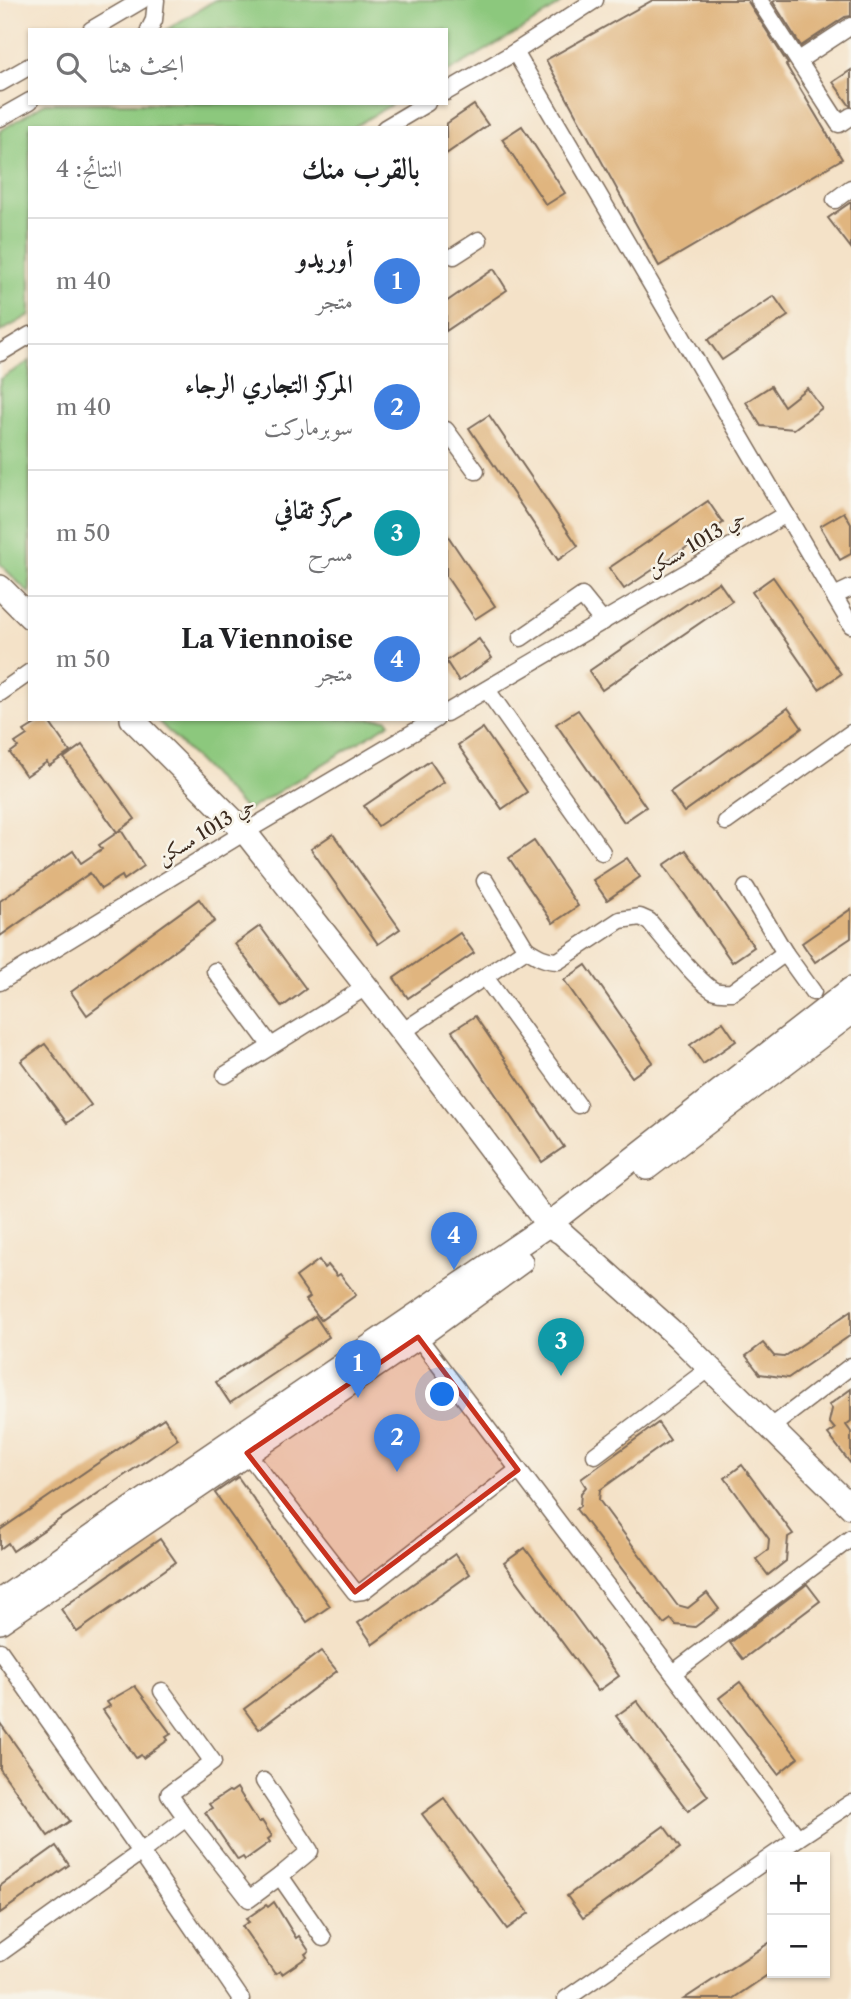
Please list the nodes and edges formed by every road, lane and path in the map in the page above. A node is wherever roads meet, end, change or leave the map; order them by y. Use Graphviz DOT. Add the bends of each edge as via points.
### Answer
graph roads {
  1 [pos="142,0"];
  2 [pos="156,0"];
  3 [pos="595,0"];
  4 [pos="758,0"];
  5 [pos="851,26"];
  6 [pos="95,28"];
  7 [pos="150,28"];
  8 [pos="515,52"];
  9 [pos="799,60"];
  10 [pos="28,67"];
  11 [pos="0,83"];
  12 [pos="448,91"];
  13 [pos="28,101"];
  14 [pos="424,105"];
  15 [pos="851,116"];
  16 [pos="0,118"];
  17 [pos="388,126"];
  18 [pos="851,188"];
  19 [pos="835,200"];
  20 [pos="479,240"];
  21 [pos="449,253"];
  22 [pos="28,336"];
  23 [pos="0,353"];
  24 [pos="448,433"];
  25 [pos="475,471"];
  26 [pos="786,514"];
  27 [pos="0,587"];
  28 [pos="851,588"];
  29 [pos="834,596"];
  30 [pos="28,615"];
  31 [pos="603,622"];
  32 [pos="851,625"];
  33 [pos="521,638"];
  34 [pos="28,673"];
  35 [pos="486,690"];
  36 [pos="0,693"];
  37 [pos="448,712"];
  38 [pos="134,721"];
  39 [pos="433,721"];
  40 [pos="851,733"];
  41 [pos="726,822"];
  42 [pos="245,832"];
  43 [pos="602,852"];
  44 [pos="485,881"];
  45 [pos="746,888"];
  46 [pos="526,949"];
  47 [pos="785,953"];
  48 [pos="215,971"];
  49 [pos="485,977"];
  50 [pos="0,982"];
  51 [pos="366,987"];
  52 [pos="851,989"];
  53 [pos="813,992"];
  54 [pos="851,1013"];
  55 [pos="402,1032"];
  56 [pos="271,1046"];
  57 [pos="225,1075"];
  58 [pos="578,1105"];
  59 [pos="555,1229"];
  60 [pos="412,1329"];
  61 [pos="851,1366"];
  62 [pos="710,1368"];
  63 [pos="770,1428"];
  64 [pos="247,1453"];
  65 [pos="595,1455"];
  66 [pos="518,1470"];
  67 [pos="851,1507"];
  68 [pos="851,1538"];
  69 [pos="0,1601"];
  70 [pos="0,1622"];
  71 [pos="0,1651"];
  72 [pos="673,1673"];
  73 [pos="162,1691"];
  74 [pos="264,1782"];
  75 [pos="851,1804"];
  76 [pos="186,1818"];
  77 [pos="798,1838"];
  78 [pos="141,1852"];
  79 [pos="280,1876"];
  80 [pos="323,1938"];
  81 [pos="0,1953"];
  82 [pos="241,1999"];
  83 [pos="566,1999"];
  1 -- 6 [label="street"];
  2 -- 7 [label="street"];
  3 -- 8 [label="street"];
  4 -- 9 [label="street"];
  5 -- 9 [label="street"];
  8 -- 12 [label="street"];
  8 -- 26 [label="street"];
  9 -- 15 [label="street" via="839,124"];
  10 -- 11 [label="street"];
  13 -- 16 [label="street"];
  14 -- 17 [label="street"];
  18 -- 19 [label="street"];
  20 -- 21 [label="street"];
  22 -- 23 [label="street"];
  24 -- 25 [label="street"];
  26 -- 29 [label="street"];
  26 -- 31 [label="street, حي 1013 مسكن"];
  27 -- 30 [label="main road"];
  28 -- 29 [label="street"];
  29 -- 32 [label="street"];
  31 -- 33 [label="street" via="582,596"];
  31 -- 35 [label="street, حي 1013 مسكن"];
  34 -- 36 [label="street"];
  35 -- 37 [label="street, حي 1013 مسكن"];
  35 -- 43 [label="street"];
  38 -- 42 [label="main road" via="231,806"];
  39 -- 42 [label="street, حي 1013 مسكن"];
  40 -- 41 [label="street"];
  42 -- 50 [label="street, حي 1013 مسكن"];
  42 -- 51 [label="main road"];
  44 -- 46 [label="street"];
  45 -- 47 [label="street"];
  46 -- 47 [label="street" via="540,958 558,961 620,920 640,917 649,921 712,990 722,992 732,992"];
  46 -- 49 [label="street"];
  47 -- 53 [label="street"];
  48 -- 56 [label="street"];
  49 -- 55 [label="street"];
  49 -- 58 [label="street"];
  51 -- 55 [label="main road"];
  51 -- 56 [label="street"];
  52 -- 59 [label="main road"];
  54 -- 59 [label="main road"];
  55 -- 59 [label="main road"];
  56 -- 57 [label="street"];
  59 -- 60 [label="main road"];
  59 -- 62 [label="main road"];
  60 -- 64 [label="main road"];
  60 -- 66 [label="street"];
  60 -- 69 [label="main road" via="137,1505"];
  61 -- 63 [label="street"];
  62 -- 63 [label="main road"];
  62 -- 65 [label="street"];
  63 -- 67 [label="main road"];
  64 -- 66 [label="street" via="355,1592 363,1591"];
  64 -- 70 [label="main road"];
  66 -- 72 [label="street"];
  68 -- 72 [label="street"];
  71 -- 78 [label="street"];
  72 -- 77 [label="street"];
  73 -- 76 [label="street" via="213,1762 169,1794"];
  74 -- 79 [label="street" via="310,1851"];
  75 -- 77 [label="street"];
  76 -- 78 [label="street"];
  76 -- 79 [label="street" via="248,1899"];
  77 -- 83 [label="street"];
  78 -- 81 [label="street"];
  78 -- 82 [label="street"];
  79 -- 80 [label="street"];
}
